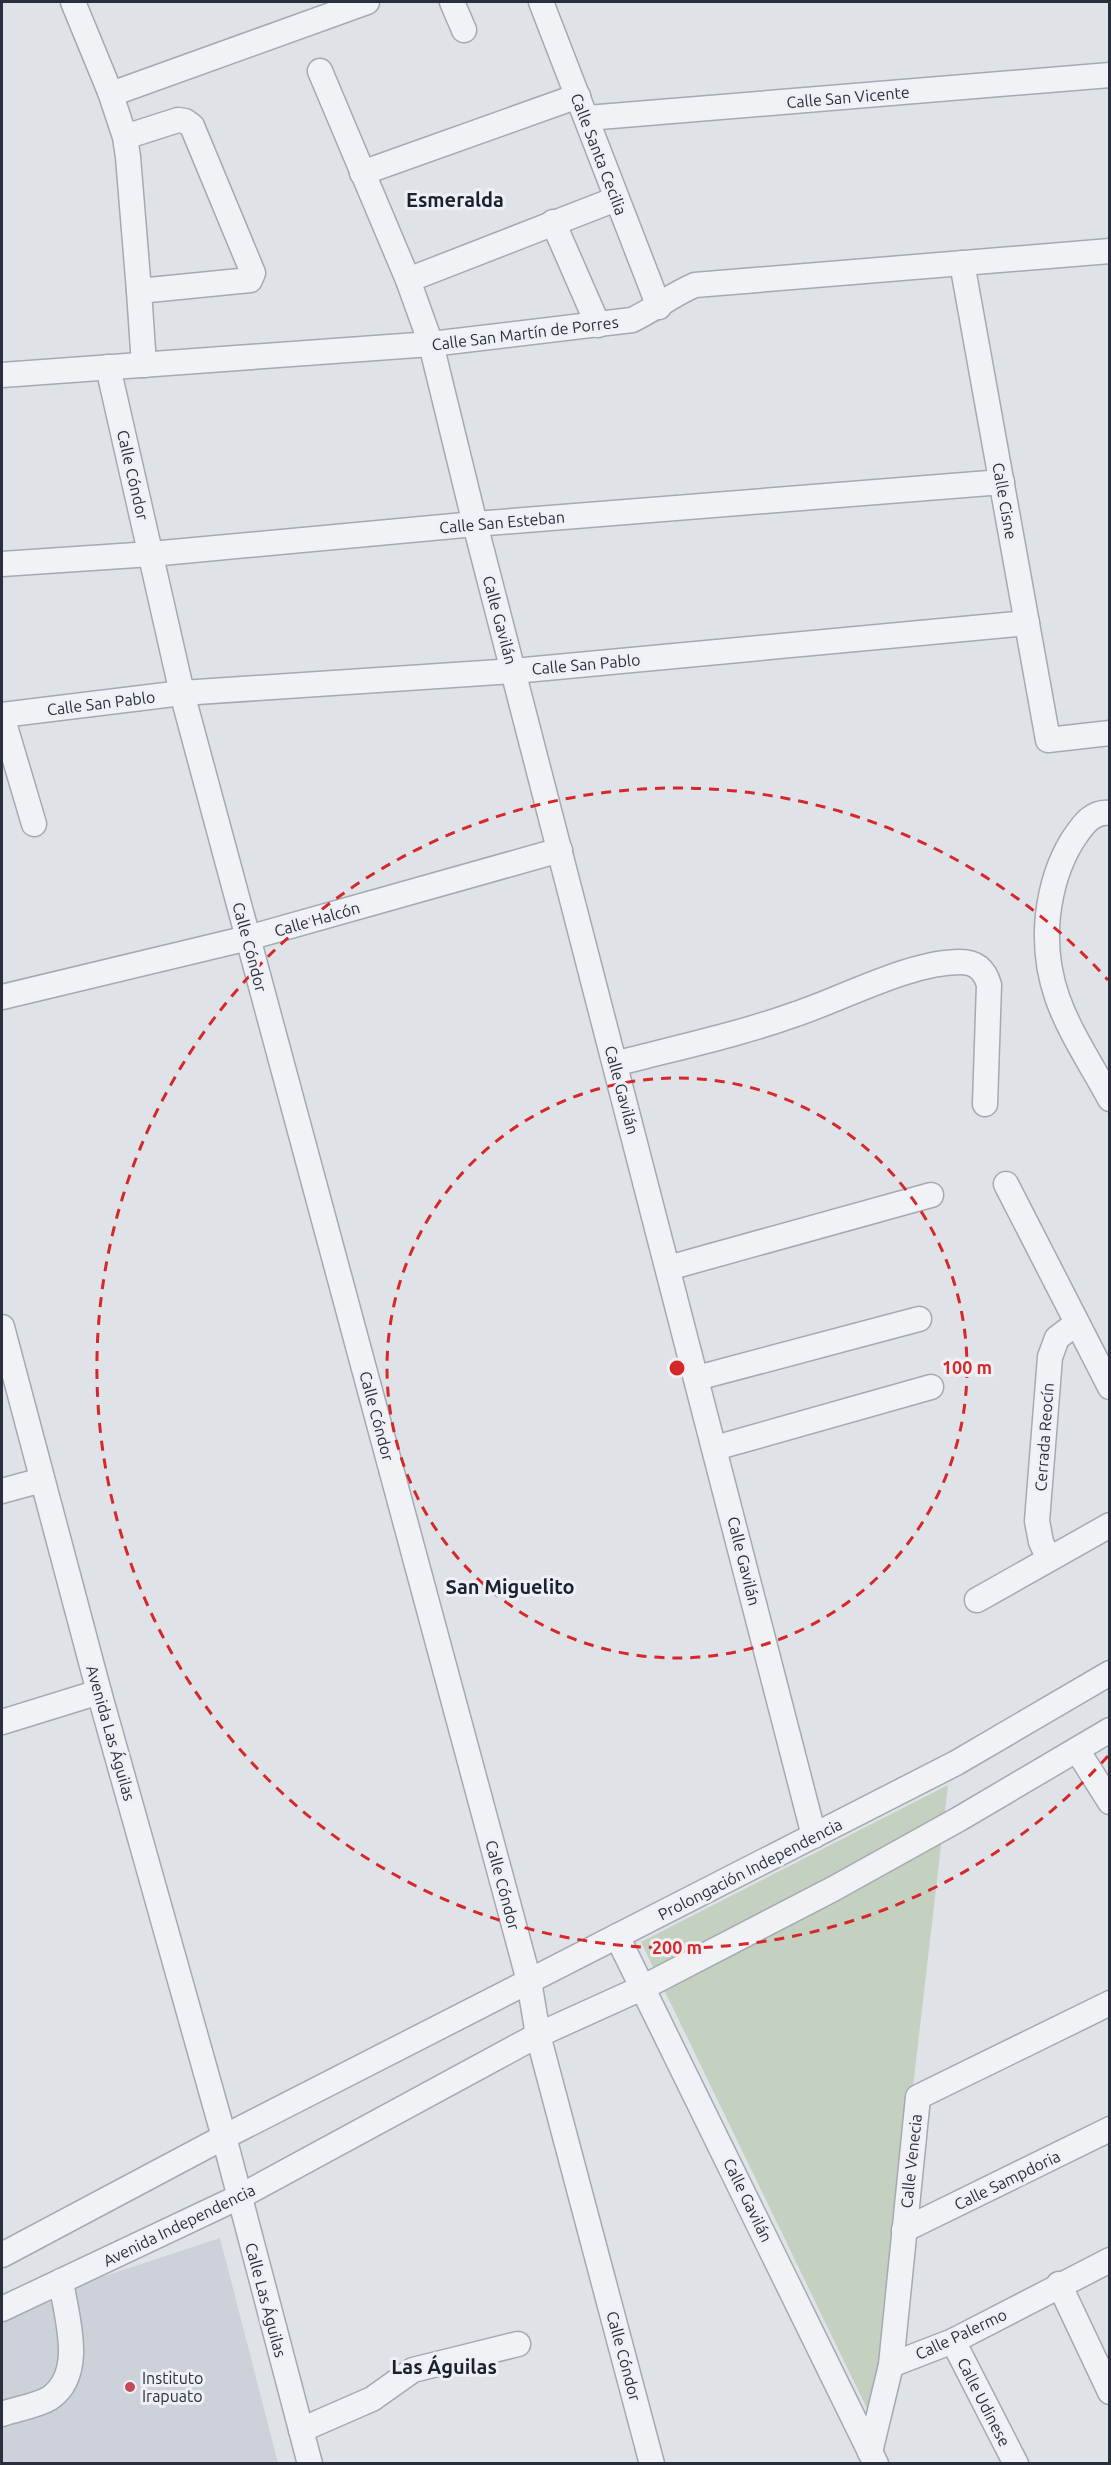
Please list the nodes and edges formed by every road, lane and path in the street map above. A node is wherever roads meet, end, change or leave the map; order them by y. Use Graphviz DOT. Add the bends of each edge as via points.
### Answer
graph roads {
  1 [pos="74,2"];
  2 [pos="367,2"];
  3 [pos="452,2"];
  4 [pos="541,2"];
  5 [pos="464,30"];
  6 [pos="320,71"];
  7 [pos="1110,75"];
  8 [pos="110,92"];
  9 [pos="578,96"];
  10 [pos="587,118"];
  11 [pos="125,137"];
  12 [pos="362,173"];
  13 [pos="616,199"];
  14 [pos="554,222"];
  15 [pos="1110,251"];
  16 [pos="962,263"];
  17 [pos="408,280"];
  18 [pos="139,291"];
  19 [pos="659,307"];
  20 [pos="598,325"];
  21 [pos="431,344"];
  22 [pos="144,365"];
  23 [pos="108,367"];
  24 [pos="2,375"];
  25 [pos="1002,482"];
  26 [pos="475,524"];
  27 [pos="151,555"];
  28 [pos="2,564"];
  29 [pos="1026,623"];
  30 [pos="514,671"];
  31 [pos="182,693"];
  32 [pos="2,715"];
  33 [pos="1110,733"];
  34 [pos="1110,813"];
  35 [pos="34,824"];
  36 [pos="560,850"];
  37 [pos="248,938"];
  38 [pos="2,997"];
  39 [pos="615,1064"];
  40 [pos="1110,1099"];
  41 [pos="985,1104"];
  42 [pos="1006,1184"];
  43 [pos="931,1195"];
  44 [pos="668,1268"];
  45 [pos="919,1319"];
  46 [pos="1077,1323"];
  47 [pos="2,1328"];
  48 [pos="697,1378"];
  49 [pos="1110,1387"];
  50 [pos="932,1388"];
  51 [pos="10,1399"];
  52 [pos="715,1448"];
  53 [pos="42,1480"];
  54 [pos="2,1491"];
  55 [pos="1110,1525"];
  56 [pos="1049,1559"];
  57 [pos="977,1600"];
  58 [pos="1110,1672"];
  59 [pos="99,1692"];
  60 [pos="2,1722"];
  61 [pos="1110,1730"];
  62 [pos="1077,1750"];
  63 [pos="1110,1802"];
  64 [pos="814,1836"];
  65 [pos="617,1936"];
  66 [pos="529,1981"];
  67 [pos="644,1988"];
  68 [pos="1110,2002"];
  69 [pos="538,2035"];
  70 [pos="1110,2129"];
  71 [pos="224,2137"];
  72 [pos="239,2197"];
  73 [pos="904,2230"];
  74 [pos="2,2255"];
  75 [pos="1110,2260"];
  76 [pos="61,2281"];
  77 [pos="1059,2284"];
  78 [pos="2,2309"];
  79 [pos="953,2341"];
  80 [pos="518,2344"];
  81 [pos="891,2365"];
  82 [pos="1110,2392"];
  83 [pos="2,2414"];
  84 [pos="301,2430"];
  85 [pos="873,2458"];
  86 [pos="310,2463"];
  87 [pos="652,2463"];
  88 [pos="1016,2463"];
  1 -- 8 [label="street"];
  2 -- 8 [label="street" via="125,91"];
  3 -- 5 [label="street"];
  4 -- 9 [label="street, Calle Santa Cecilia"];
  6 -- 12 [label="street, Calle Gavilán"];
  7 -- 10 [label="street, Calle San Vicente"];
  8 -- 11 [label="street"];
  9 -- 10 [label="street, Calle Santa Cecilia"];
  9 -- 12 [label="street"];
  10 -- 13 [label="street, Calle Santa Cecilia"];
  11 -- 18 [label="street"];
  11 -- 18 [label="street" via="178,120 192,126 253,273 250,280"];
  12 -- 17 [label="street, Calle Gavilán"];
  13 -- 14 [label="street"];
  13 -- 19 [label="street, Calle Santa Cecilia"];
  14 -- 17 [label="street"];
  14 -- 20 [label="street"];
  15 -- 16 [label="street, Calle San Martín de Porres"];
  16 -- 19 [label="street, Calle San Martín de Porres" via="695,285 673,294"];
  16 -- 25 [label="street, Calle Cisne"];
  17 -- 21 [label="street, Calle Gavilán"];
  18 -- 22 [label="street"];
  19 -- 20 [label="street, Calle San Martín de Porres" via="632,320"];
  20 -- 21 [label="street, Calle San Martín de Porres"];
  21 -- 22 [label="street, Calle San Martín de Porres"];
  21 -- 26 [label="street, Calle Gavilán"];
  22 -- 23 [label="street, Calle San Martín de Porres"];
  23 -- 24 [label="street, Calle San Martín de Porres"];
  23 -- 27 [label="street, Calle Cóndor"];
  25 -- 26 [label="street, Calle San Esteban"];
  25 -- 29 [label="street, Calle Cisne"];
  26 -- 27 [label="street, Calle San Esteban"];
  26 -- 30 [label="street, Calle Gavilán"];
  27 -- 28 [label="street, Calle San Esteban"];
  27 -- 31 [label="street, Calle Cóndor"];
  29 -- 30 [label="street, Calle San Pablo"];
  29 -- 33 [label="street, Calle Cisne" via="1048,740"];
  30 -- 31 [label="street, Calle San Pablo"];
  30 -- 36 [label="street, Calle Gavilán"];
  31 -- 32 [label="street, Calle San Pablo"];
  31 -- 37 [label="street, Calle Cóndor"];
  32 -- 35 [label="street"];
  34 -- 40 [label="street" via="1091,816 1060,864 1050,900 1046,941 1049,973 1058,1001"];
  36 -- 37 [label="street, Calle Halcón"];
  36 -- 39 [label="street, Calle Gavilán"];
  37 -- 38 [label="street, Calle Halcón"];
  37 -- 66 [label="street, Calle Cóndor"];
  39 -- 41 [label="street" via="794,1015 913,970 961,962 976,965 985,973 989,985"];
  39 -- 44 [label="street, Calle Gavilán"];
  42 -- 46 [label="street"];
  43 -- 44 [label="street"];
  44 -- 48 [label="street, Calle Gavilán"];
  45 -- 48 [label="street"];
  46 -- 49 [label="street"];
  46 -- 56 [label="street, Cerrada Reocín" via="1058,1338 1050,1357 1037,1521"];
  47 -- 51 [label="street, Avenida Las Águilas"];
  48 -- 52 [label="street, Calle Gavilán"];
  50 -- 52 [label="street"];
  51 -- 53 [label="street, Avenida Las Águilas"];
  52 -- 64 [label="street, Calle Gavilán"];
  53 -- 54 [label="street"];
  53 -- 59 [label="street, Avenida Las Águilas"];
  55 -- 56 [label="street"];
  56 -- 57 [label="street"];
  58 -- 64 [label="street, Prolongación Independencia" via="956,1763"];
  59 -- 60 [label="street"];
  59 -- 71 [label="street, Avenida Las Águilas"];
  61 -- 62 [label="street"];
  62 -- 63 [label="street"];
  62 -- 67 [label="street" via="833,1889"];
  64 -- 65 [label="street, Prolongación Independencia"];
  65 -- 66 [label="street, Prolongación Independencia"];
  65 -- 67 [label="street, Calle Gavilán"];
  66 -- 69 [label="street, Calle Cóndor"];
  66 -- 71 [label="street, Prolongación Independencia"];
  67 -- 69 [label="street"];
  67 -- 85 [label="street, Calle Gavilán"];
  68 -- 73 [label="street, Calle Venecia" via="918,2097"];
  69 -- 72 [label="street, Avenida Independencia"];
  69 -- 87 [label="street, Calle Cóndor"];
  70 -- 73 [label="street, Calle Sampdoria"];
  71 -- 72 [label="street, Calle Las Águilas"];
  71 -- 74 [label="street"];
  72 -- 76 [label="street, Avenida Independencia"];
  72 -- 84 [label="street, Calle Las Águilas"];
  73 -- 81 [label="street, Calle Venecia"];
  75 -- 77 [label="street, Calle Palermo"];
  76 -- 78 [label="street, Avenida Independencia"];
  76 -- 83 [label="street" via="72,2357 64,2383 49,2398"];
  77 -- 79 [label="street, Calle Palermo"];
  77 -- 82 [label="street"];
  79 -- 81 [label="street, Calle Palermo"];
  79 -- 88 [label="street, Calle Udinese"];
  80 -- 84 [label="street" via="413,2370 372,2399"];
  81 -- 85 [label="street"];
  84 -- 86 [label="street, Calle Las Águilas"];
}
